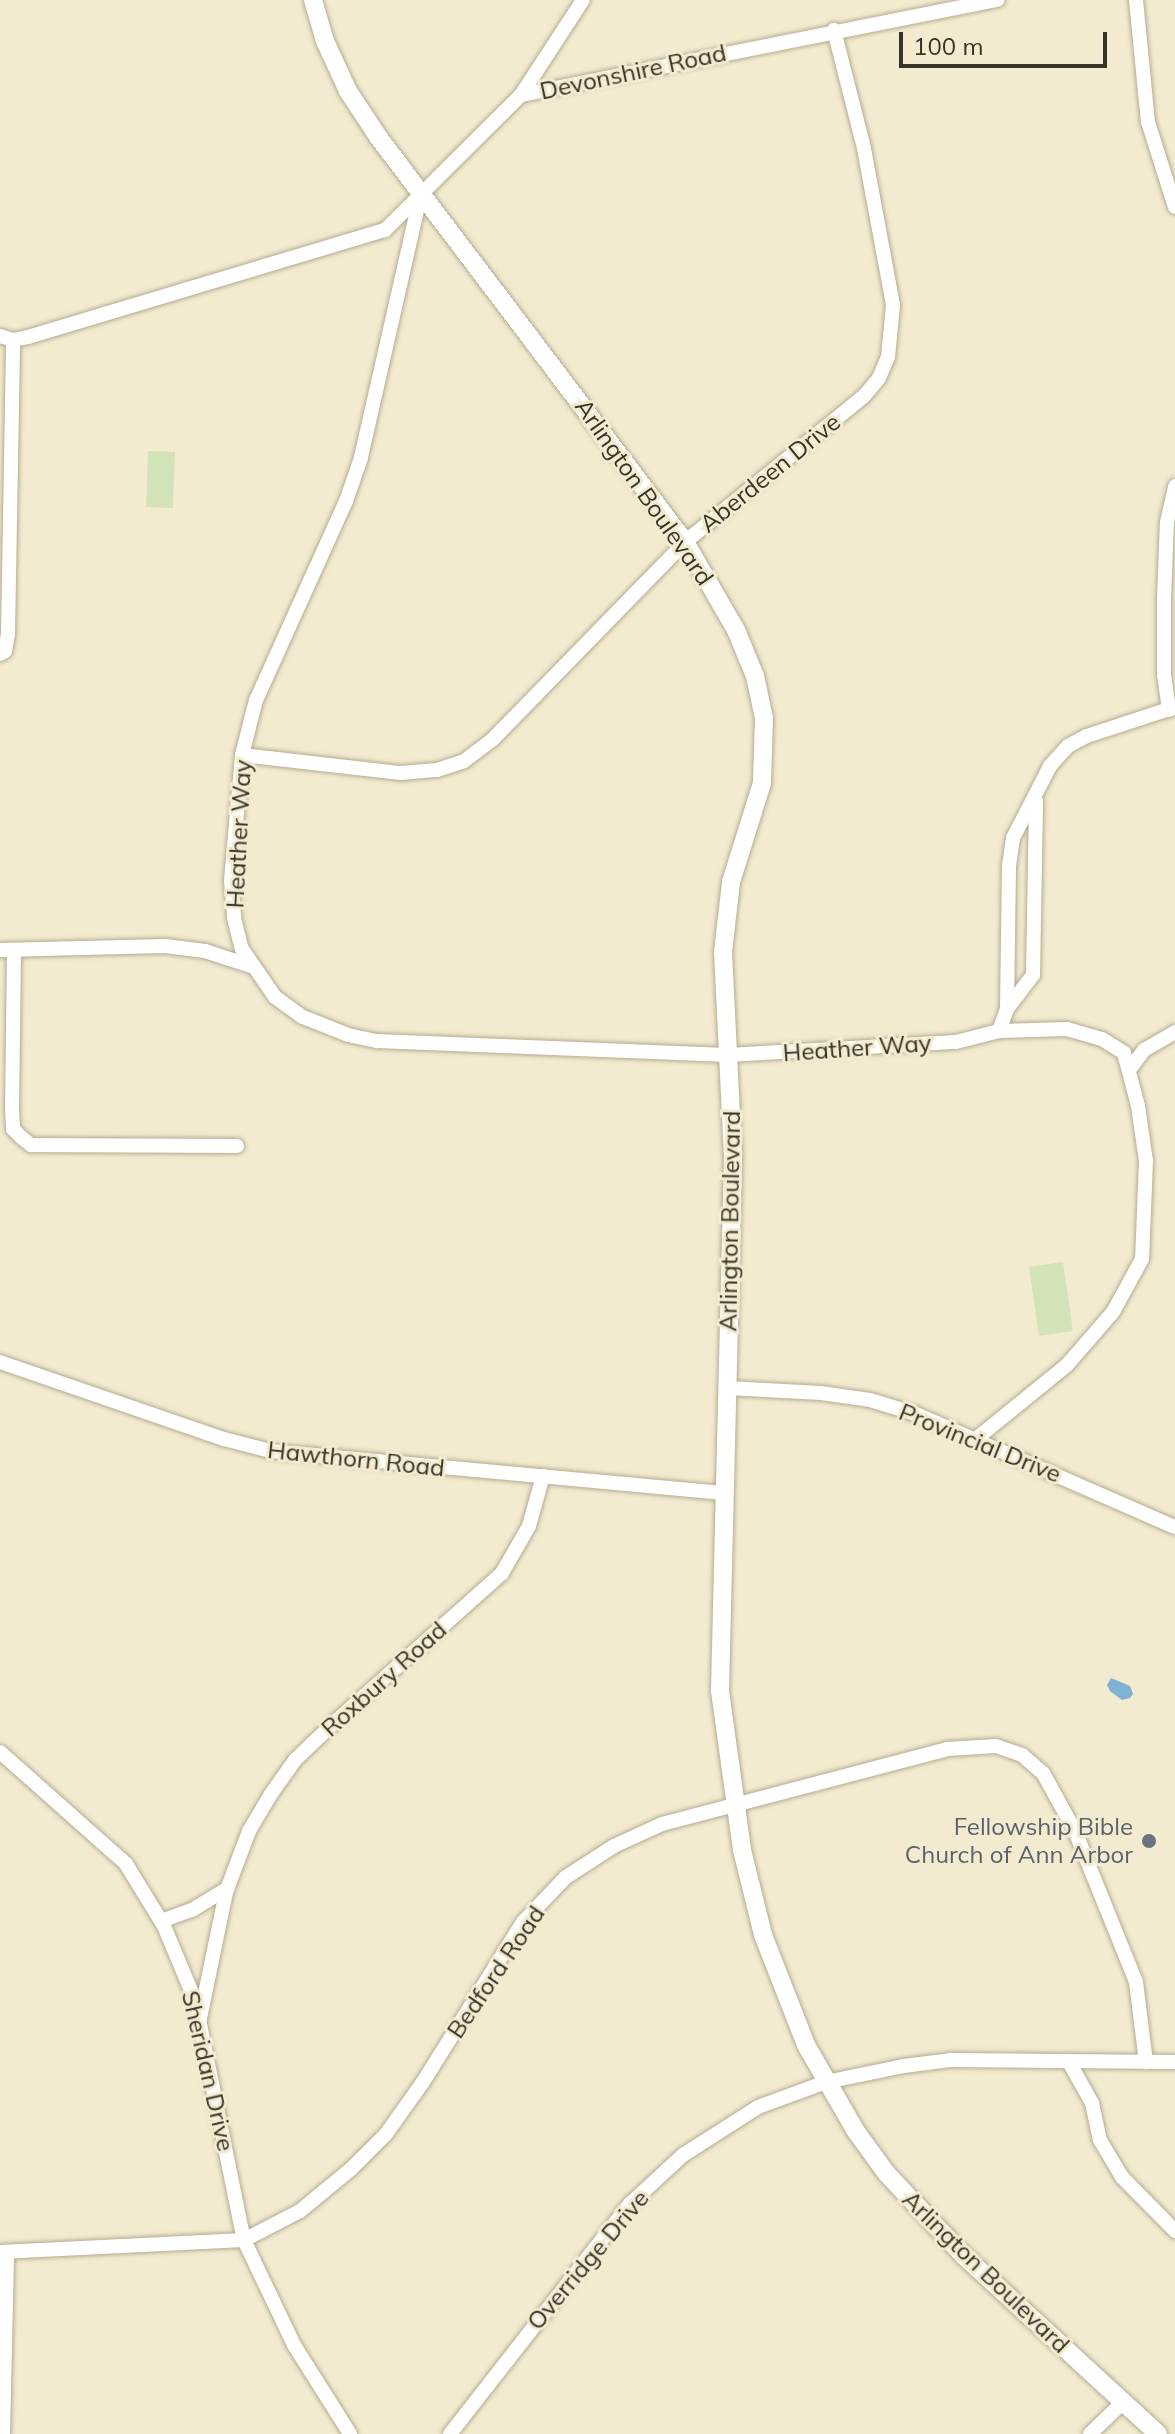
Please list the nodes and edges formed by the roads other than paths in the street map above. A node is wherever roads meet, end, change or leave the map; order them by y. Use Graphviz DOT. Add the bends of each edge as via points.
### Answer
graph roads {
  1 [pos="313,0"];
  2 [pos="583,0"];
  3 [pos="998,0"];
  4 [pos="1136,0"];
  5 [pos="834,30"];
  6 [pos="521,95"];
  7 [pos="421,193"];
  8 [pos="1175,207"];
  9 [pos="6,338"];
  10 [pos="1175,486"];
  11 [pos="685,542"];
  12 [pos="0,654"];
  13 [pos="1172,708"];
  14 [pos="242,755"];
  15 [pos="1037,793"];
  16 [pos="7,950"];
  17 [pos="251,966"];
  18 [pos="1007,1009"];
  19 [pos="999,1031"];
  20 [pos="1175,1032"];
  21 [pos="728,1055"];
  22 [pos="1129,1070"];
  23 [pos="237,1146"];
  24 [pos="0,1362"];
  25 [pos="728,1388"];
  26 [pos="976,1439"];
  27 [pos="543,1476"];
  28 [pos="724,1493"];
  29 [pos="1175,1527"];
  30 [pos="0,1752"];
  31 [pos="735,1804"];
  32 [pos="228,1888"];
  33 [pos="161,1921"];
  34 [pos="200,2020"];
  35 [pos="1069,2062"];
  36 [pos="1146,2062"];
  37 [pos="1173,2063"];
  38 [pos="826,2082"];
  39 [pos="1175,2231"];
  40 [pos="244,2240"];
  41 [pos="4,2252"];
  42 [pos="1123,2402"];
  43 [pos="3,2434"];
  44 [pos="350,2434"];
  45 [pos="450,2434"];
  46 [pos="1090,2434"];
  47 [pos="1158,2434"];
  1 -- 7 [label="street, Arlington Boulevard" via="348,91"];
  2 -- 6 [label="street"];
  3 -- 5 [label="street, Devonshire Road"];
  4 -- 8 [label="street" via="1148,122"];
  5 -- 6 [label="street, Devonshire Road"];
  5 -- 11 [label="street, Aberdeen Drive" via="888,266 893,305 888,357 864,396"];
  6 -- 7 [label="street, Devonshire Road"];
  7 -- 9 [label="street, Devonshire Road" via="385,230"];
  7 -- 11 [label="street, Arlington Boulevard"];
  7 -- 14 [label="street, Heather Way" via="361,458 256,700"];
  9 -- 12 [label="street" via="8,634"];
  10 -- 13 [label="street" via="1167,522 1164,599 1164,675"];
  11 -- 14 [label="street, Aberdeen Drive" via="493,739 464,761 401,773"];
  11 -- 21 [label="street, Arlington Boulevard" via="736,630 755,676 764,718 759,795 724,917"];
  13 -- 15 [label="street" via="1068,746 1050,766"];
  14 -- 17 [label="street, Heather Way" via="231,881 234,918"];
  15 -- 18 [label="street" via="1013,838 1009,866"];
  15 -- 18 [label="street" via="1033,975"];
  16 -- 17 [label="street" via="165,946 205,951"];
  16 -- 23 [label="street" via="13,1129 21,1137 31,1145"];
  17 -- 21 [label="street, Heather Way" via="275,997 303,1017 377,1041"];
  18 -- 19 [label="street"];
  19 -- 21 [label="street, Heather Way" via="956,1042"];
  19 -- 22 [label="street, Heather Way" via="1067,1029 1102,1039 1124,1053"];
  20 -- 22 [label="street" via="1144,1050"];
  21 -- 25 [label="street, Arlington Boulevard" via="733,1158"];
  22 -- 26 [label="street" via="1146,1161 1142,1259 1113,1312 1067,1365"];
  24 -- 27 [label="street, Hawthorn Road" via="270,1451"];
  25 -- 26 [label="street, Provincial Drive" via="870,1400"];
  25 -- 28 [label="street, Arlington Boulevard"];
  26 -- 29 [label="street, Provincial Drive"];
  27 -- 28 [label="street, Hawthorn Road"];
  27 -- 32 [label="street, Roxbury Road" via="529,1526 502,1573 295,1760 249,1831"];
  28 -- 31 [label="street, Arlington Boulevard" via="720,1691"];
  30 -- 33 [label="street, Sheridan Drive" via="126,1864"];
  31 -- 36 [label="street, Bedford Road" via="947,1749 996,1746 1022,1755 1043,1773 1069,1819 1109,1912 1136,1982"];
  31 -- 38 [label="street, Arlington Boulevard" via="763,1935"];
  31 -- 40 [label="street, Bedford Road" via="662,1824 566,1877 523,1922 386,2134 300,2211"];
  32 -- 33 [label="street"];
  32 -- 34 [label="street, Roxbury Road"];
  33 -- 34 [label="street, Sheridan Drive"];
  34 -- 40 [label="street, Sheridan Drive"];
  35 -- 36 [label="street, Overridge Drive"];
  35 -- 38 [label="street, Overridge Drive" via="950,2060"];
  35 -- 39 [label="street" via="1092,2103 1100,2140 1122,2177"];
  36 -- 37 [label="street, Overridge Drive"];
  38 -- 42 [label="street, Arlington Boulevard" via="855,2130 914,2206"];
  38 -- 45 [label="street, Overridge Drive" via="758,2107 683,2155 630,2204"];
  40 -- 41 [label="street, Bedford Road"];
  40 -- 44 [label="street, Sheridan Drive" via="294,2345"];
  41 -- 43 [label="street, Bedford Road"];
  42 -- 46 [label="street"];
  42 -- 47 [label="street, Arlington Boulevard"];
}
